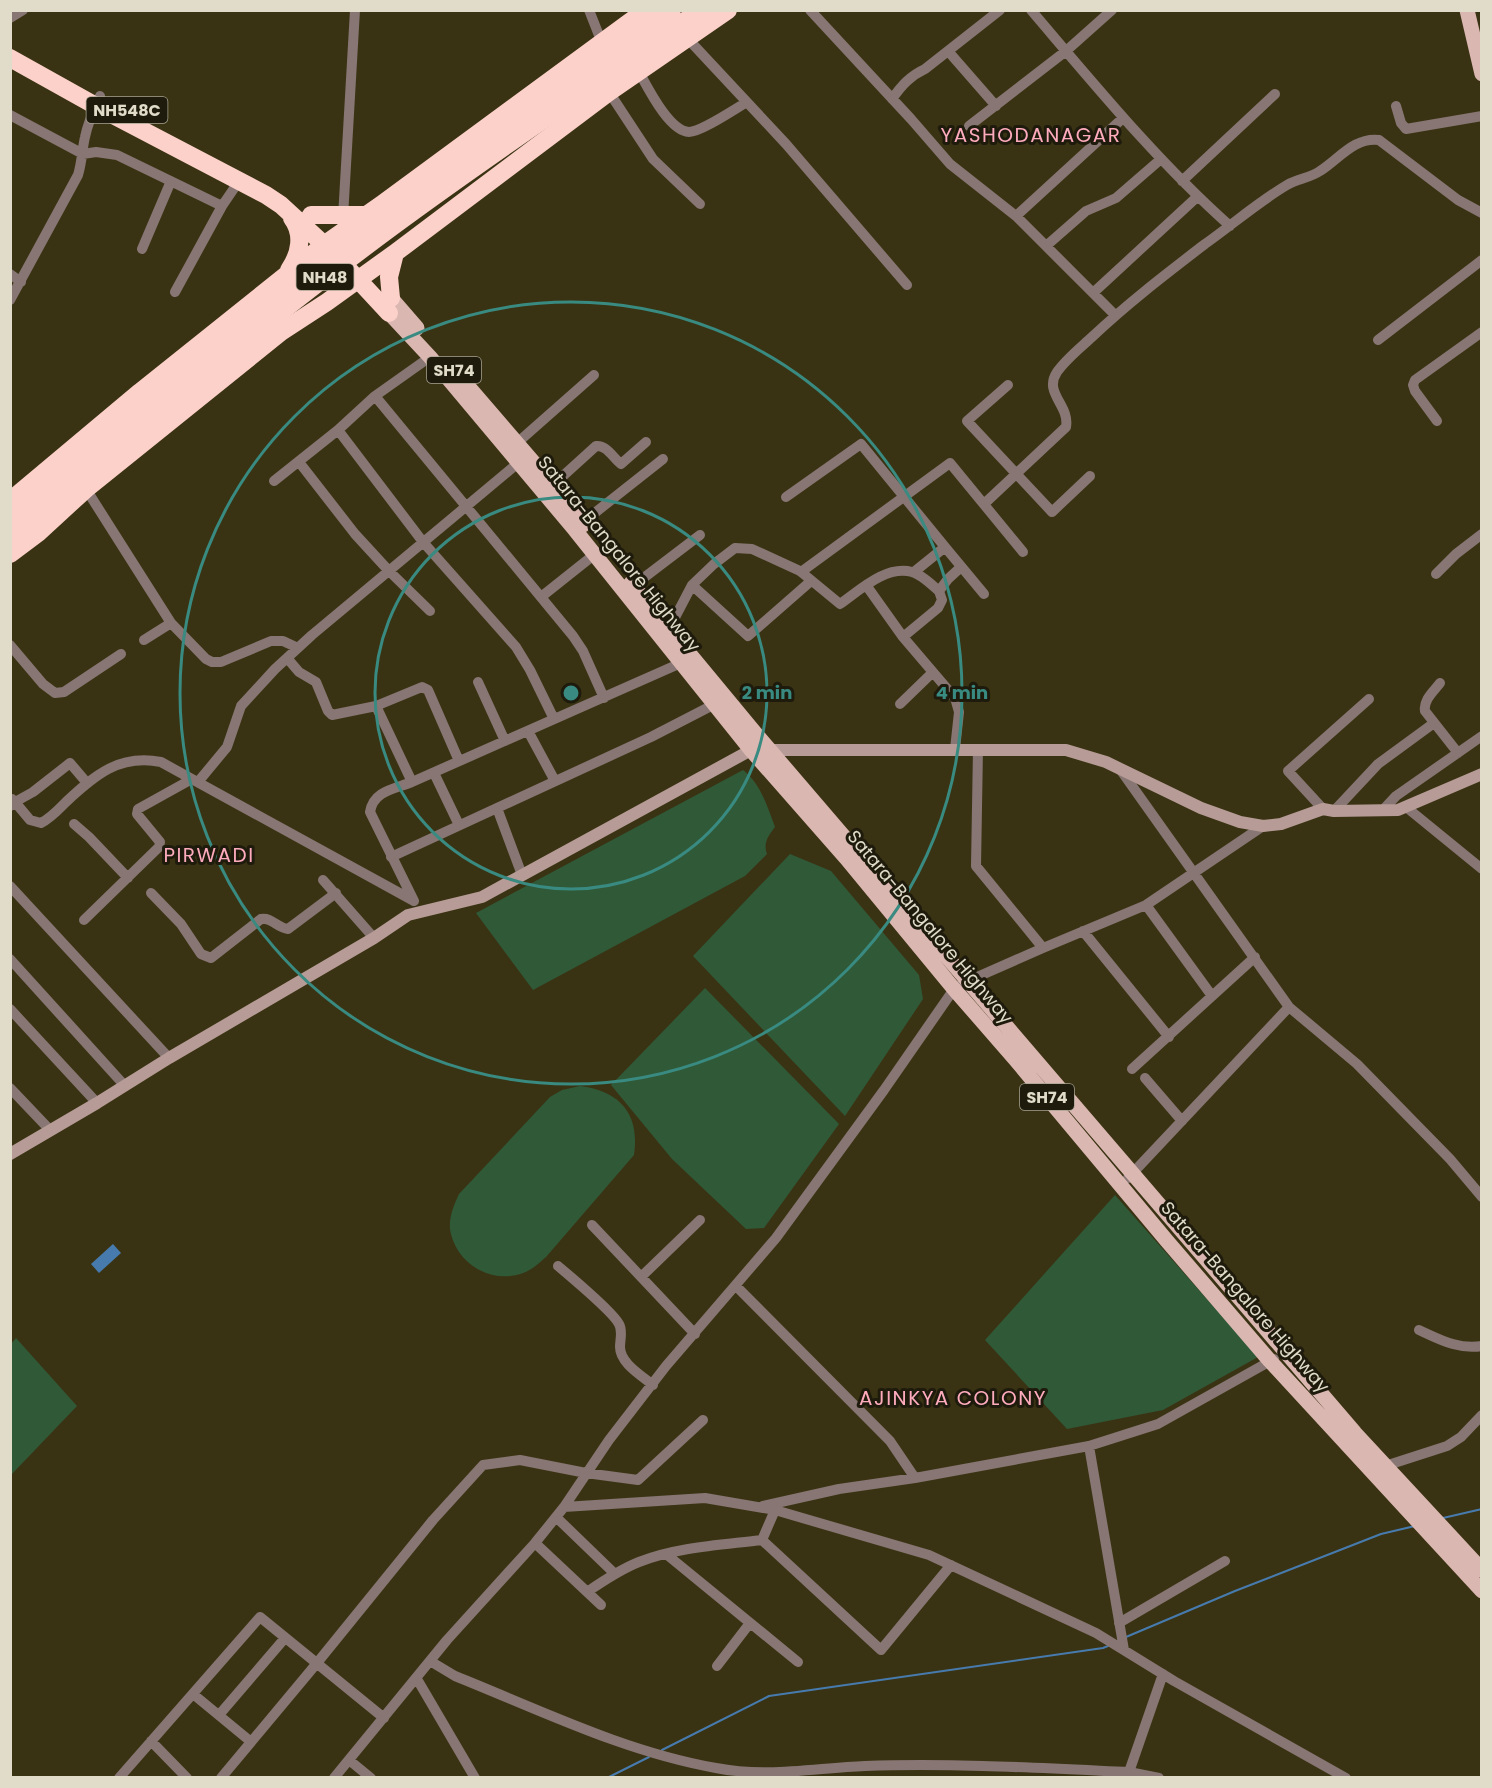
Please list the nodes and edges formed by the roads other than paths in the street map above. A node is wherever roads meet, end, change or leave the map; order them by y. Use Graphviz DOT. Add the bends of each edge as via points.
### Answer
graph roads {
  1 [pos="23,10"];
  2 [pos="355,10"];
  3 [pos="589,10"];
  4 [pos="672,10"];
  5 [pos="701,10"];
  6 [pos="728,10"];
  7 [pos="810,10"];
  8 [pos="1000,10"];
  9 [pos="1031,10"];
  10 [pos="1112,10"];
  11 [pos="1467,10"];
  12 [pos="10,18"];
  13 [pos="650,26"];
  14 [pos="688,39"];
  15 [pos="602,43"];
  16 [pos="10,47"];
  17 [pos="948,51"];
  18 [pos="1066,51"];
  19 [pos="10,58"];
  20 [pos="639,72"];
  21 [pos="1482,74"];
  22 [pos="609,92"];
  23 [pos="1275,94"];
  24 [pos="892,99"];
  25 [pos="98,101"];
  26 [pos="747,102"];
  27 [pos="996,106"];
  28 [pos="1396,106"];
  29 [pos="10,116"];
  30 [pos="1482,116"];
  31 [pos="1123,118"];
  32 [pos="969,126"];
  33 [pos="83,154"];
  34 [pos="1161,159"];
  35 [pos="423,174"];
  36 [pos="171,181"];
  37 [pos="239,181"];
  38 [pos="1182,181"];
  39 [pos="1197,197"];
  40 [pos="700,204"];
  41 [pos="282,205"];
  42 [pos="222,206"];
  43 [pos="452,211"];
  44 [pos="1482,213"];
  45 [pos="311,215"];
  46 [pos="365,216"];
  47 [pos="1016,216"];
  48 [pos="343,217"];
  49 [pos="1230,226"];
  50 [pos="330,240"];
  51 [pos="1046,246"];
  52 [pos="142,249"];
  53 [pos="395,253"];
  54 [pos="1482,260"];
  55 [pos="10,274"];
  56 [pos="287,274"];
  57 [pos="363,276"];
  58 [pos="21,282"];
  59 [pos="907,285"];
  60 [pos="175,292"];
  61 [pos="1093,293"];
  62 [pos="10,300"];
  63 [pos="327,302"];
  64 [pos="390,306"];
  65 [pos="1115,315"];
  66 [pos="1482,332"];
  67 [pos="1378,340"];
  68 [pos="430,357"];
  69 [pos="594,375"];
  70 [pos="1008,385"];
  71 [pos="375,396"];
  72 [pos="1437,422"];
  73 [pos="338,430"];
  74 [pos="646,442"];
  75 [pos="517,443"];
  76 [pos="523,459"];
  77 [pos="663,459"];
  78 [pos="299,462"];
  79 [pos="1016,474"];
  80 [pos="1090,476"];
  81 [pos="274,481"];
  82 [pos="553,485"];
  83 [pos="86,489"];
  84 [pos="904,496"];
  85 [pos="786,497"];
  86 [pos="10,501"];
  87 [pos="984,504"];
  88 [pos="466,507"];
  89 [pos="10,516"];
  90 [pos="582,523"];
  91 [pos="1482,534"];
  92 [pos="10,535"];
  93 [pos="700,535"];
  94 [pos="423,542"];
  95 [pos="945,547"];
  96 [pos="1023,552"];
  97 [pos="10,554"];
  98 [pos="595,554"];
  99 [pos="961,567"];
  100 [pos="389,572"];
  101 [pos="801,572"];
  102 [pos="914,572"];
  103 [pos="1436,574"];
  104 [pos="811,581"];
  105 [pos="692,585"];
  106 [pos="633,586"];
  107 [pos="939,591"];
  108 [pos="872,594"];
  109 [pos="984,594"];
  110 [pos="541,597"];
  111 [pos="430,611"];
  112 [pos="171,623"];
  113 [pos="669,629"];
  114 [pos="903,637"];
  115 [pos="144,640"];
  116 [pos="10,645"];
  117 [pos="298,648"];
  118 [pos="121,654"];
  119 [pos="287,658"];
  120 [pos="681,663"];
  121 [pos="932,673"];
  122 [pos="478,681"];
  123 [pos="1440,683"];
  124 [pos="604,698"];
  125 [pos="1368,699"];
  126 [pos="900,704"];
  127 [pos="713,705"];
  128 [pos="376,706"];
  129 [pos="554,719"];
  130 [pos="1434,723"];
  131 [pos="528,731"];
  132 [pos="1482,736"];
  133 [pos="505,741"];
  134 [pos="955,749"];
  135 [pos="978,749"];
  136 [pos="751,750"];
  137 [pos="770,750"];
  138 [pos="1458,753"];
  139 [pos="459,761"];
  140 [pos="1120,769"];
  141 [pos="434,773"];
  142 [pos="1482,774"];
  143 [pos="195,781"];
  144 [pos="555,781"];
  145 [pos="412,782"];
  146 [pos="87,783"];
  147 [pos="12,802"];
  148 [pos="1406,807"];
  149 [pos="497,808"];
  150 [pos="1328,810"];
  151 [pos="1383,810"];
  152 [pos="74,824"];
  153 [pos="459,825"];
  154 [pos="1263,826"];
  155 [pos="391,857"];
  156 [pos="1482,869"];
  157 [pos="1194,872"];
  158 [pos="522,875"];
  159 [pos="128,878"];
  160 [pos="323,880"];
  161 [pos="10,886"];
  162 [pos="151,893"];
  163 [pos="336,893"];
  164 [pos="1146,905"];
  165 [pos="417,907"];
  166 [pos="84,920"];
  167 [pos="1083,931"];
  168 [pos="374,938"];
  169 [pos="1043,948"];
  170 [pos="1255,957"];
  171 [pos="10,959"];
  172 [pos="968,981"];
  173 [pos="954,989"];
  174 [pos="1212,996"];
  175 [pos="1289,1007"];
  176 [pos="10,1009"];
  177 [pos="1169,1037"];
  178 [pos="169,1058"];
  179 [pos="1132,1069"];
  180 [pos="1145,1078"];
  181 [pos="124,1086"];
  182 [pos="10,1088"];
  183 [pos="97,1103"];
  184 [pos="1182,1120"];
  185 [pos="50,1130"];
  186 [pos="10,1154"];
  187 [pos="1127,1180"];
  188 [pos="1482,1197"];
  189 [pos="700,1220"];
  190 [pos="592,1225"];
  191 [pos="558,1266"];
  192 [pos="641,1277"];
  193 [pos="736,1286"];
  194 [pos="1419,1330"];
  195 [pos="695,1334"];
  196 [pos="1482,1346"];
  197 [pos="1286,1353"];
  198 [pos="1270,1361"];
  199 [pos="653,1385"];
  200 [pos="1482,1415"];
  201 [pos="703,1420"];
  202 [pos="1089,1446"];
  203 [pos="1385,1466"];
  204 [pos="586,1473"];
  205 [pos="915,1478"];
  206 [pos="564,1507"];
  207 [pos="757,1507"];
  208 [pos="775,1510"];
  209 [pos="556,1517"];
  210 [pos="762,1540"];
  211 [pos="536,1543"];
  212 [pos="666,1554"];
  213 [pos="1225,1561"];
  214 [pos="951,1565"];
  215 [pos="1482,1570"];
  216 [pos="615,1574"];
  217 [pos="1482,1591"];
  218 [pos="588,1592"];
  219 [pos="602,1605"];
  220 [pos="750,1623"];
  221 [pos="1119,1623"];
  222 [pos="285,1638"];
  223 [pos="1124,1650"];
  224 [pos="430,1662"];
  225 [pos="798,1662"];
  226 [pos="317,1663"];
  227 [pos="717,1666"];
  228 [pos="1163,1674"];
  229 [pos="417,1678"];
  230 [pos="193,1694"];
  231 [pos="219,1715"];
  232 [pos="384,1718"];
  233 [pos="151,1741"];
  234 [pos="250,1741"];
  235 [pos="349,1760"];
  236 [pos="863,1772"];
  237 [pos="1128,1775"];
  238 [pos="186,1777"];
  239 [pos="119,1778"];
  240 [pos="221,1778"];
  241 [pos="334,1778"];
  242 [pos="371,1778"];
  243 [pos="475,1778"];
  244 [pos="1159,1778"];
  245 [pos="1346,1778"];
  1 -- 12 [label="street"];
  2 -- 48 [label="street"];
  3 -- 15 [label="street"];
  4 -- 13 [label="highway, NH48"];
  5 -- 13 [label="highway, NH48"];
  6 -- 14 [label="highway"];
  7 -- 24 [label="street"];
  8 -- 17 [label="street"];
  9 -- 18 [label="street"];
  10 -- 18 [label="street"];
  11 -- 21 [label="main road"];
  13 -- 15 [label="highway"];
  13 -- 89 [label="highway, NH48, bridge" via="388,211 258,309"];
  13 -- 92 [label="highway, NH48, bridge" via="268,321"];
  14 -- 20 [label="highway"];
  14 -- 26 [label="street"];
  15 -- 35 [label="highway"];
  16 -- 25 [label="highway, NH548C"];
  17 -- 24 [label="street" via="913,75"];
  17 -- 27 [label="street"];
  18 -- 27 [label="street"];
  18 -- 31 [label="street"];
  19 -- 25 [label="highway, NH548C"];
  20 -- 22 [label="highway"];
  20 -- 26 [label="street" via="666,117 687,132"];
  22 -- 40 [label="street" via="653,159"];
  22 -- 43 [label="highway"];
  23 -- 38 [label="street"];
  24 -- 47 [label="street" via="950,164"];
  25 -- 33 [label="street"];
  25 -- 37 [label="highway, NH548C"];
  25 -- 45 [label="highway, NH548C" via="272,187"];
  26 -- 59 [label="street"];
  27 -- 32 [label="street"];
  28 -- 30 [label="street" via="1406,129"];
  29 -- 33 [label="street"];
  31 -- 34 [label="street"];
  31 -- 47 [label="street"];
  33 -- 36 [label="street" via="117,154"];
  33 -- 58 [label="street" via="78,175"];
  34 -- 38 [label="street"];
  34 -- 51 [label="street" via="1116,198 1086,211"];
  35 -- 43 [label="highway"];
  35 -- 46 [label="highway"];
  36 -- 42 [label="street"];
  36 -- 52 [label="street"];
  37 -- 41 [label="highway, NH548C"];
  37 -- 42 [label="street"];
  38 -- 39 [label="street"];
  39 -- 49 [label="street"];
  39 -- 61 [label="street"];
  41 -- 50 [label="highway, NH548C"];
  41 -- 56 [label="highway" via="300,235"];
  42 -- 60 [label="street"];
  43 -- 53 [label="highway"];
  44 -- 49 [label="street" via="1458,200 1379,140 1371,139 1352,147 1321,171 1286,186"];
  45 -- 48 [label="highway"];
  45 -- 50 [label="highway, NH548C"];
  46 -- 48 [label="highway"];
  46 -- 50 [label="highway"];
  47 -- 51 [label="street"];
  49 -- 65 [label="street"];
  50 -- 56 [label="highway"];
  50 -- 57 [label="highway, NH548C"];
  51 -- 61 [label="street"];
  53 -- 57 [label="highway"];
  53 -- 64 [label="highway" via="389,277"];
  54 -- 67 [label="street"];
  55 -- 58 [label="street"];
  56 -- 86 [label="highway"];
  57 -- 63 [label="highway"];
  57 -- 64 [label="highway, Satara-Bangalore Highway / SH74"];
  58 -- 62 [label="street"];
  61 -- 65 [label="street"];
  63 -- 64 [label="highway" via="360,297"];
  63 -- 83 [label="highway" via="276,336"];
  64 -- 68 [label="main road, Satara-Bangalore Highway / SH74"];
  64 -- 75 [label="main road, Satara-Bangalore Highway / SH74"];
  65 -- 79 [label="street" via="1057,371 1052,384 1066,413 1066,427"];
  66 -- 72 [label="street" via="1415,380 1415,391"];
  68 -- 71 [label="street"];
  68 -- 76 [label="main road, Satara-Bangalore Highway / SH74"];
  69 -- 75 [label="street"];
  70 -- 79 [label="street" via="967,421"];
  71 -- 73 [label="street"];
  71 -- 88 [label="street"];
  73 -- 78 [label="street"];
  73 -- 94 [label="street"];
  74 -- 82 [label="street" via="621,464 596,446"];
  75 -- 76 [label="main road, Satara-Bangalore Highway / SH74"];
  76 -- 82 [label="main road, Satara-Bangalore Highway / SH74"];
  76 -- 88 [label="street"];
  76 -- 98 [label="main road, Satara-Bangalore Highway / SH74"];
  77 -- 90 [label="street"];
  78 -- 81 [label="street"];
  78 -- 100 [label="street"];
  79 -- 80 [label="street" via="1052,512"];
  79 -- 87 [label="street"];
  82 -- 90 [label="main road, Satara-Bangalore Highway / SH74"];
  83 -- 97 [label="highway"];
  83 -- 112 [label="street"];
  84 -- 85 [label="street" via="861,444"];
  84 -- 87 [label="street" via="950,463"];
  84 -- 95 [label="street"];
  84 -- 101 [label="street"];
  87 -- 96 [label="street"];
  88 -- 94 [label="street"];
  88 -- 110 [label="street"];
  90 -- 106 [label="main road, Satara-Bangalore Highway / SH74"];
  91 -- 103 [label="street"];
  93 -- 106 [label="street"];
  94 -- 100 [label="street"];
  94 -- 129 [label="street" via="516,647"];
  95 -- 99 [label="street"];
  95 -- 102 [label="street"];
  98 -- 110 [label="street"];
  98 -- 120 [label="main road, Satara-Bangalore Highway / SH74"];
  99 -- 107 [label="street"];
  99 -- 109 [label="street"];
  100 -- 111 [label="street"];
  100 -- 117 [label="street"];
  101 -- 104 [label="street"];
  101 -- 105 [label="street" via="752,549 735,549"];
  102 -- 107 [label="street"];
  102 -- 108 [label="street" via="896,570"];
  104 -- 105 [label="street" via="748,636"];
  104 -- 108 [label="street" via="840,604"];
  105 -- 113 [label="street"];
  106 -- 113 [label="main road, Satara-Bangalore Highway / SH74"];
  107 -- 114 [label="street" via="942,600 938,608"];
  108 -- 114 [label="street"];
  110 -- 124 [label="street" via="583,651"];
  112 -- 115 [label="street"];
  112 -- 117 [label="street" via="212,662 221,662 271,641 283,641"];
  113 -- 137 [label="main road, Satara-Bangalore Highway / SH74"];
  114 -- 121 [label="street"];
  116 -- 118 [label="street" via="55,693 64,692"];
  117 -- 119 [label="street"];
  119 -- 128 [label="street" via="299,672 316,682 332,715"];
  119 -- 143 [label="street" via="241,706 227,747"];
  120 -- 124 [label="street"];
  120 -- 127 [label="main road, Satara-Bangalore Highway / SH74"];
  121 -- 126 [label="street"];
  121 -- 134 [label="street" via="953,696 959,712"];
  122 -- 133 [label="street"];
  123 -- 130 [label="street" via="1424,706"];
  124 -- 129 [label="street"];
  125 -- 150 [label="street" via="1288,771"];
  127 -- 136 [label="main road, Satara-Bangalore Highway / SH74"];
  127 -- 144 [label="street"];
  128 -- 139 [label="street" via="425,687"];
  128 -- 145 [label="street"];
  129 -- 131 [label="street"];
  130 -- 138 [label="street"];
  130 -- 150 [label="street" via="1378,764"];
  131 -- 133 [label="street"];
  131 -- 144 [label="street"];
  132 -- 138 [label="street"];
  133 -- 139 [label="street"];
  134 -- 135 [label="street"];
  134 -- 137 [label="street"];
  135 -- 140 [label="street" via="1066,750"];
  135 -- 169 [label="street" via="976,866"];
  136 -- 137 [label="street"];
  136 -- 158 [label="street"];
  136 -- 173 [label="main road, Satara-Bangalore Highway / SH74"];
  137 -- 172 [label="main road, Satara-Bangalore Highway / SH74"];
  138 -- 151 [label="street" via="1396,796"];
  139 -- 141 [label="street"];
  140 -- 154 [label="street" via="1201,808"];
  140 -- 157 [label="street"];
  141 -- 145 [label="street"];
  141 -- 153 [label="street"];
  142 -- 148 [label="street"];
  143 -- 146 [label="street" via="152,760 108,768"];
  143 -- 159 [label="street" via="138,809 161,845"];
  143 -- 165 [label="street"];
  144 -- 149 [label="street"];
  145 -- 155 [label="street" via="380,794 371,805 373,820"];
  146 -- 147 [label="street" via="70,763 33,792"];
  146 -- 147 [label="street" via="41,823 30,820"];
  148 -- 151 [label="street"];
  148 -- 156 [label="street"];
  149 -- 153 [label="street"];
  149 -- 158 [label="street"];
  150 -- 151 [label="street"];
  150 -- 154 [label="street"];
  152 -- 159 [label="street"];
  153 -- 155 [label="street"];
  154 -- 157 [label="street"];
  155 -- 165 [label="street"];
  157 -- 164 [label="street"];
  157 -- 170 [label="street"];
  158 -- 165 [label="street" via="482,897"];
  159 -- 166 [label="street"];
  160 -- 163 [label="street"];
  161 -- 178 [label="street"];
  162 -- 163 [label="street" via="181,924 201,954 211,958 261,919 288,929"];
  163 -- 168 [label="street"];
  164 -- 167 [label="street"];
  164 -- 174 [label="street"];
  165 -- 168 [label="street"];
  167 -- 169 [label="street"];
  167 -- 177 [label="street"];
  168 -- 178 [label="street"];
  169 -- 172 [label="street"];
  170 -- 174 [label="street"];
  170 -- 175 [label="street"];
  171 -- 181 [label="street"];
  172 -- 173 [label="street"];
  172 -- 187 [label="main road, Satara-Bangalore Highway / SH74"];
  173 -- 187 [label="main road, Satara-Bangalore Highway / SH74"];
  173 -- 193 [label="street" via="823,1175"];
  174 -- 177 [label="street"];
  175 -- 184 [label="street"];
  175 -- 188 [label="street" via="1357,1064"];
  176 -- 183 [label="street"];
  177 -- 179 [label="street"];
  178 -- 181 [label="street"];
  180 -- 184 [label="street"];
  181 -- 183 [label="street"];
  182 -- 185 [label="street"];
  183 -- 185 [label="street"];
  184 -- 187 [label="street"];
  185 -- 186 [label="street"];
  187 -- 197 [label="main road, Satara-Bangalore Highway / SH74"];
  187 -- 198 [label="main road, Satara-Bangalore Highway / SH74"];
  189 -- 192 [label="street"];
  190 -- 192 [label="street"];
  191 -- 199 [label="street" via="617,1320 622,1355"];
  192 -- 195 [label="street"];
  193 -- 195 [label="street"];
  193 -- 205 [label="street" via="890,1442"];
  194 -- 196 [label="street" via="1452,1345"];
  195 -- 199 [label="street"];
  197 -- 198 [label="street"];
  197 -- 203 [label="main road, Satara-Bangalore Highway / SH74"];
  198 -- 202 [label="street" via="1158,1424"];
  198 -- 217 [label="main road, Satara-Bangalore Highway / SH74"];
  199 -- 204 [label="street"];
  200 -- 203 [label="street" via="1447,1446"];
  201 -- 204 [label="street" via="638,1480"];
  202 -- 205 [label="street"];
  202 -- 221 [label="street"];
  203 -- 215 [label="main road, Satara-Bangalore Highway / SH74"];
  204 -- 206 [label="street"];
  204 -- 226 [label="street" via="520,1460 483,1465"];
  205 -- 207 [label="street" via="838,1489"];
  206 -- 207 [label="street" via="705,1498"];
  206 -- 209 [label="street"];
  207 -- 208 [label="street"];
  208 -- 210 [label="street"];
  208 -- 214 [label="street"];
  209 -- 211 [label="street"];
  209 -- 216 [label="street"];
  210 -- 212 [label="street"];
  210 -- 214 [label="street" via="881,1650"];
  211 -- 218 [label="street"];
  211 -- 224 [label="street"];
  212 -- 216 [label="street"];
  212 -- 220 [label="street"];
  213 -- 221 [label="street"];
  214 -- 223 [label="street"];
  216 -- 218 [label="street"];
  218 -- 219 [label="street"];
  220 -- 225 [label="street"];
  220 -- 227 [label="street"];
  221 -- 223 [label="street"];
  222 -- 226 [label="street"];
  222 -- 230 [label="street" via="260,1617"];
  222 -- 231 [label="street"];
  223 -- 228 [label="street"];
  224 -- 229 [label="street"];
  224 -- 236 [label="street" via="549,1714 673,1759 761,1773"];
  226 -- 232 [label="street"];
  226 -- 234 [label="street"];
  228 -- 237 [label="street"];
  228 -- 245 [label="street"];
  229 -- 232 [label="street"];
  229 -- 243 [label="street"];
  230 -- 231 [label="street"];
  230 -- 233 [label="street"];
  231 -- 234 [label="street"];
  232 -- 235 [label="street"];
  233 -- 238 [label="street"];
  233 -- 239 [label="street"];
  234 -- 240 [label="street"];
  235 -- 241 [label="street"];
  235 -- 242 [label="street"];
  236 -- 237 [label="street" via="978,1765"];
  237 -- 244 [label="street"];
}
